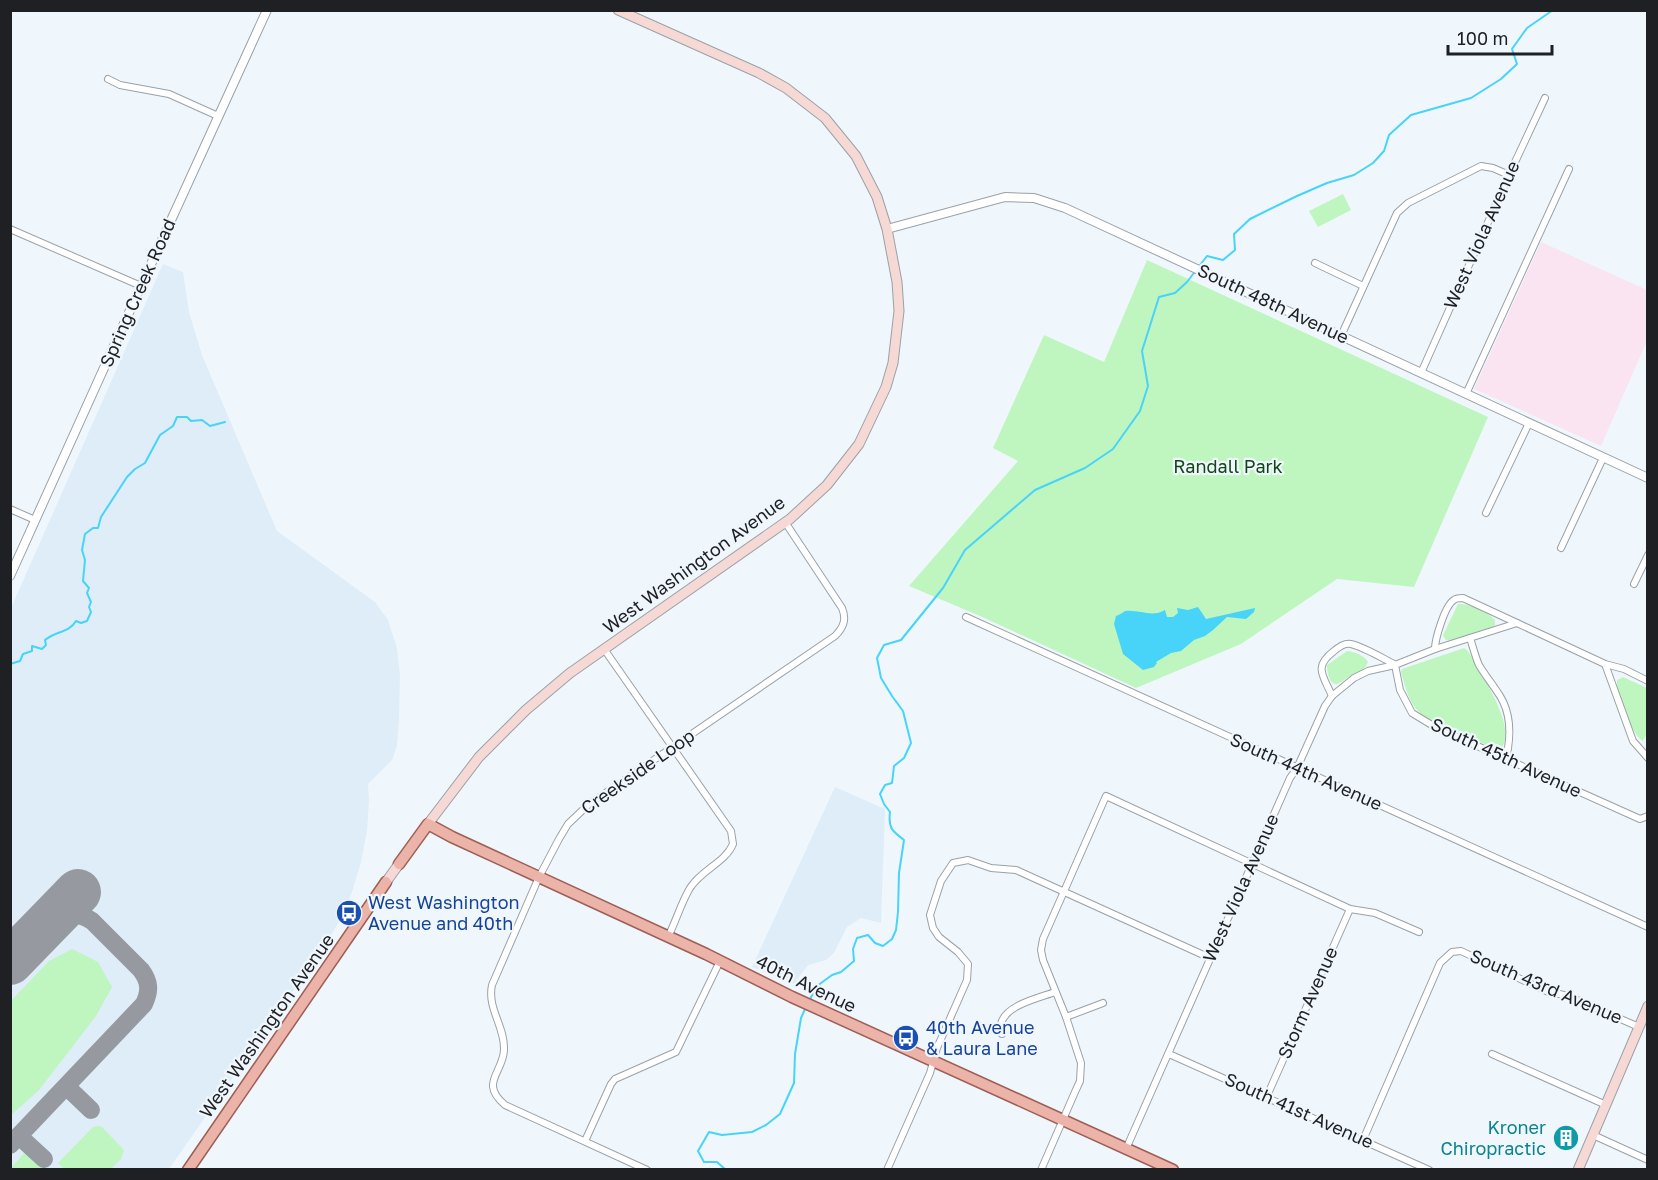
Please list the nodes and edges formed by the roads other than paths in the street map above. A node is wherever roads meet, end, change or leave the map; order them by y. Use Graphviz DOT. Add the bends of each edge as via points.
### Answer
graph roads {
  1 [pos="267,10"];
  2 [pos="618,10"];
  3 [pos="108,79"];
  4 [pos="1545,98"];
  5 [pos="218,116"];
  6 [pos="1569,169"];
  7 [pos="1509,175"];
  8 [pos="10,229"];
  9 [pos="887,229"];
  10 [pos="1314,263"];
  11 [pos="141,286"];
  12 [pos="1363,286"];
  13 [pos="1341,336"];
  14 [pos="1421,373"];
  15 [pos="1466,394"];
  16 [pos="1529,423"];
  17 [pos="1603,458"];
  18 [pos="1647,478"];
  19 [pos="10,509"];
  20 [pos="1486,513"];
  21 [pos="35,520"];
  22 [pos="785,522"];
  23 [pos="1560,548"];
  24 [pos="1647,555"];
  25 [pos="10,576"];
  26 [pos="1635,584"];
  27 [pos="966,617"];
  28 [pos="1517,623"];
  29 [pos="1470,638"];
  30 [pos="1435,649"];
  31 [pos="604,650"];
  32 [pos="1605,664"];
  33 [pos="1395,665"];
  34 [pos="1647,681"];
  35 [pos="1332,696"];
  36 [pos="672,747"];
  37 [pos="1647,747"];
  38 [pos="1646,756"];
  39 [pos="1506,759"];
  40 [pos="1297,768"];
  41 [pos="1647,816"];
  42 [pos="428,824"];
  43 [pos="399,864"];
  44 [pos="1253,865"];
  45 [pos="539,877"];
  46 [pos="386,882"];
  47 [pos="1063,892"];
  48 [pos="1350,909"];
  49 [pos="1647,927"];
  50 [pos="1419,932"];
  51 [pos="668,937"];
  52 [pos="1210,958"];
  53 [pos="720,961"];
  54 [pos="1055,992"];
  55 [pos="1103,1004"];
  56 [pos="1647,1006"];
  57 [pos="1066,1017"];
  58 [pos="1639,1027"];
  59 [pos="1002,1034"];
  60 [pos="1170,1054"];
  61 [pos="1492,1054"];
  62 [pos="934,1061"];
  63 [pos="1267,1096"];
  64 [pos="1606,1104"];
  65 [pos="1064,1119"];
  66 [pos="1593,1135"];
  67 [pos="1363,1140"];
  68 [pos="585,1141"];
  69 [pos="1126,1149"];
  70 [pos="1647,1160"];
  71 [pos="188,1170"];
  72 [pos="647,1170"];
  73 [pos="887,1170"];
  74 [pos="1041,1170"];
  75 [pos="1173,1170"];
  76 [pos="1429,1170"];
  77 [pos="1578,1170"];
  1 -- 5 [label="street, Spring Creek Road"];
  2 -- 9 [label="main road, West Washington Avenue" via="759,73 825,118 856,156 877,197"];
  3 -- 5 [label="street" via="120,86 169,94"];
  4 -- 7 [label="street, West Viola Avenue"];
  5 -- 11 [label="street, Spring Creek Road"];
  6 -- 15 [label="street"];
  7 -- 12 [label="street" via="1481,166 1408,203 1397,213"];
  7 -- 14 [label="street, West Viola Avenue"];
  8 -- 11 [label="street"];
  9 -- 13 [label="street, South 48th Avenue" via="1005,197 1034,198 1065,208"];
  9 -- 22 [label="main road, West Washington Avenue" via="899,311 886,387 859,444 827,485"];
  10 -- 12 [label="street"];
  11 -- 21 [label="street, Spring Creek Road"];
  12 -- 13 [label="street"];
  13 -- 14 [label="street, South 48th Avenue"];
  14 -- 15 [label="street, South 48th Avenue"];
  15 -- 16 [label="street, South 48th Avenue"];
  16 -- 17 [label="street, South 48th Avenue"];
  16 -- 20 [label="street"];
  17 -- 18 [label="street, South 48th Avenue"];
  17 -- 23 [label="street"];
  19 -- 21 [label="street"];
  21 -- 25 [label="street, Spring Creek Road"];
  22 -- 31 [label="main road, West Washington Avenue"];
  22 -- 36 [label="street, Creekside Loop" via="842,608 845,621 841,630"];
  24 -- 26 [label="street"];
  27 -- 40 [label="street, South 44th Avenue"];
  28 -- 29 [label="street, West Viola Avenue"];
  28 -- 30 [label="street" via="1463,598 1454,600 1437,635"];
  28 -- 32 [label="street"];
  29 -- 30 [label="street, West Viola Avenue"];
  29 -- 39 [label="street" via="1479,664 1508,711"];
  30 -- 33 [label="street, West Viola Avenue"];
  31 -- 36 [label="street"];
  31 -- 42 [label="main road, West Washington Avenue" via="526,710 479,757"];
  32 -- 34 [label="street"];
  32 -- 38 [label="street" via="1633,741"];
  33 -- 35 [label="street, West Viola Avenue" via="1368,671"];
  33 -- 35 [label="street" via="1352,645 1342,645 1322,664"];
  33 -- 39 [label="street, South 45th Avenue" via="1400,690 1412,713"];
  35 -- 40 [label="street, West Viola Avenue"];
  36 -- 45 [label="street, Creekside Loop" via="576,814"];
  36 -- 51 [label="street" via="731,831 734,844 690,888"];
  37 -- 38 [label="street"];
  39 -- 41 [label="street, South 45th Avenue" via="1640,819"];
  40 -- 44 [label="street, West Viola Avenue"];
  40 -- 49 [label="street, South 44th Avenue"];
  42 -- 43 [label="main road, West Washington Avenue"];
  42 -- 45 [label="main road, 40th Avenue"];
  43 -- 46 [label="main road, West Washington Avenue"];
  44 -- 47 [label="street" via="1106,796"];
  44 -- 48 [label="street"];
  44 -- 52 [label="street, West Viola Avenue"];
  45 -- 51 [label="main road, 40th Avenue"];
  45 -- 68 [label="street, Creekside Loop" via="492,985 490,997 504,1049 493,1081 494,1091 505,1105"];
  46 -- 71 [label="main road, West Washington Avenue"];
  47 -- 52 [label="street"];
  47 -- 54 [label="street" via="1041,950"];
  47 -- 62 [label="street" via="1016,870 991,868 968,860 953,863 941,880 930,915 939,936 968,964 967,980"];
  48 -- 50 [label="street" via="1376,913"];
  48 -- 63 [label="street, Storm Avenue"];
  51 -- 53 [label="main road, 40th Avenue"];
  52 -- 60 [label="street, West Viola Avenue"];
  53 -- 62 [label="main road, 40th Avenue"];
  53 -- 68 [label="street" via="676,1052 615,1079"];
  54 -- 57 [label="street"];
  54 -- 59 [label="street" via="1006,1014 1000,1025"];
  55 -- 57 [label="street"];
  56 -- 58 [label="main road"];
  57 -- 65 [label="street" via="1081,1070"];
  58 -- 64 [label="main road"];
  58 -- 67 [label="street, South 43rd Avenue" via="1461,951 1452,952 1440,963"];
  60 -- 63 [label="street, South 41st Avenue"];
  60 -- 69 [label="street, West Viola Avenue"];
  61 -- 64 [label="street"];
  62 -- 65 [label="main road, 40th Avenue"];
  62 -- 73 [label="street"];
  63 -- 67 [label="street, South 41st Avenue"];
  64 -- 66 [label="main road"];
  65 -- 69 [label="main road, 40th Avenue"];
  65 -- 74 [label="street"];
  66 -- 70 [label="street"];
  66 -- 77 [label="main road"];
  67 -- 76 [label="street, South 41st Avenue"];
  68 -- 72 [label="street, Creekside Loop"];
  69 -- 75 [label="main road, 40th Avenue"];
}
